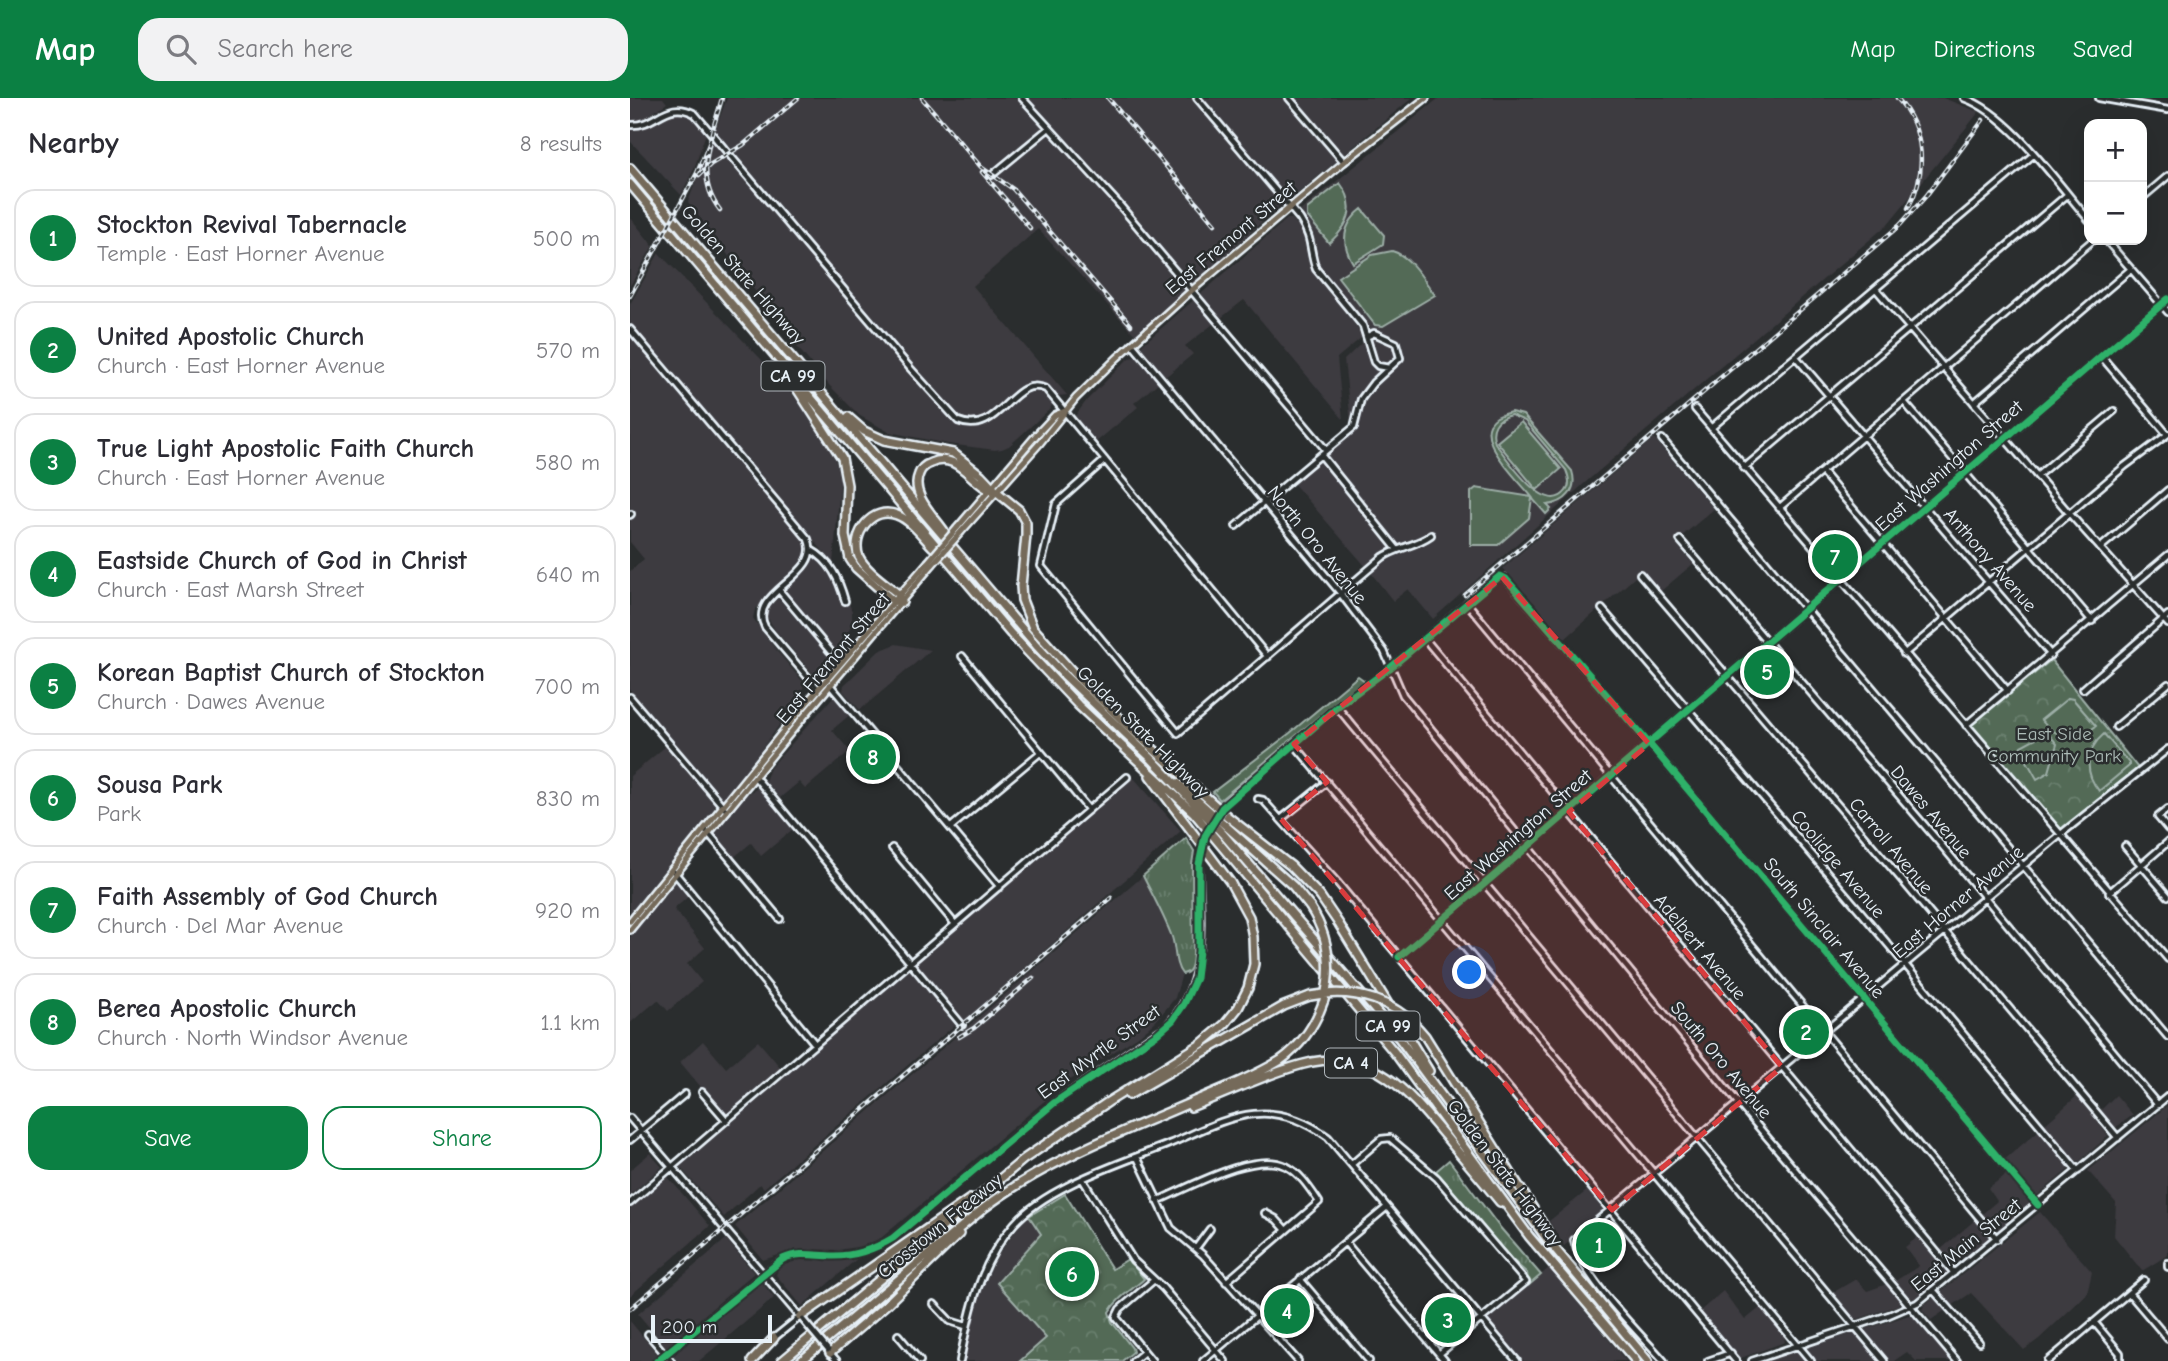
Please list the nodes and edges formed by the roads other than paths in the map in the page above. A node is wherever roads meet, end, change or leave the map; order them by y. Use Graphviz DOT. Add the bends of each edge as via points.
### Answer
graph roads {
  1 [pos="1022,98"];
  2 [pos="1197,98"];
  3 [pos="1289,98"];
  4 [pos="1426,98"];
  5 [pos="1964,98"];
  6 [pos="2099,98"];
  7 [pos="2168,110"];
  8 [pos="630,125"];
  9 [pos="1049,128"];
  10 [pos="2033,155"];
  11 [pos="1344,162"];
  12 [pos="630,168"];
  13 [pos="992,175"];
  14 [pos="2168,176"];
  15 [pos="630,184"];
  16 [pos="2147,194"];
  17 [pos="2067,195"];
  18 [pos="1290,209"];
  19 [pos="2084,214"];
  20 [pos="2086,245"];
  21 [pos="2110,245"];
  22 [pos="2131,269"];
  23 [pos="1876,289"];
  24 [pos="1191,291"];
  25 [pos="2168,299"];
  26 [pos="2161,304"];
  27 [pos="2168,312"];
  28 [pos="1363,326"];
  29 [pos="1910,329"];
  30 [pos="630,330"];
  31 [pos="1374,333"];
  32 [pos="1368,337"];
  33 [pos="1132,344"];
  34 [pos="775,354"];
  35 [pos="2101,356"];
  36 [pos="1796,357"];
  37 [pos="1944,367"];
  38 [pos="1390,368"];
  39 [pos="809,379"];
  40 [pos="1829,396"];
  41 [pos="1904,402"];
  42 [pos="1974,402"];
  43 [pos="1695,409"];
  44 [pos="1065,411"];
  45 [pos="2114,411"];
  46 [pos="1711,428"];
  47 [pos="2168,434"];
  48 [pos="1864,436"];
  49 [pos="1662,439"];
  50 [pos="2005,439"];
  51 [pos="1326,450"];
  52 [pos="1321,455"];
  53 [pos="1105,460"];
  54 [pos="1744,468"];
  55 [pos="1822,472"];
  56 [pos="1965,473"];
  57 [pos="2037,476"];
  58 [pos="992,489"];
  59 [pos="2168,490"];
  60 [pos="1264,502"];
  61 [pos="1779,508"];
  62 [pos="1924,508"];
  63 [pos="2069,513"];
  64 [pos="1236,526"];
  65 [pos="1431,535"];
  66 [pos="1680,540"];
  67 [pos="947,541"];
  68 [pos="1882,544"];
  69 [pos="1395,548"];
  70 [pos="2028,548"];
  71 [pos="2100,548"];
  72 [pos="811,550"];
  73 [pos="2168,555"];
  74 [pos="957,568"];
  75 [pos="1640,574"];
  76 [pos="1502,577"];
  77 [pos="1840,580"];
  78 [pos="1988,582"];
  79 [pos="2133,586"];
  80 [pos="779,590"];
  81 [pos="1341,594"];
  82 [pos="898,599"];
  83 [pos="845,601"];
  84 [pos="1467,603"];
  85 [pos="1602,609"];
  86 [pos="1806,609"];
  87 [pos="1947,618"];
  88 [pos="2167,619"];
  89 [pos="2092,621"];
  90 [pos="1425,639"];
  91 [pos="1767,642"];
  92 [pos="830,650"];
  93 [pos="1904,654"];
  94 [pos="2051,655"];
  95 [pos="962,656"];
  96 [pos="1268,657"];
  97 [pos="1391,668"];
  98 [pos="1728,676"];
  99 [pos="827,683"];
  100 [pos="2168,684"];
  101 [pos="818,689"];
  102 [pos="2083,689"];
  103 [pos="2008,691"];
  104 [pos="630,697"];
  105 [pos="1337,707"];
  106 [pos="1688,710"];
  107 [pos="1966,725"];
  108 [pos="2116,727"];
  109 [pos="1294,744"];
  110 [pos="1649,744"];
  111 [pos="2168,749"];
  112 [pos="1041,751"];
  113 [pos="1139,761"];
  114 [pos="1466,773"];
  115 [pos="1166,775"];
  116 [pos="755,777"];
  117 [pos="1127,777"];
  118 [pos="1610,777"];
  119 [pos="1327,782"];
  120 [pos="1258,799"];
  121 [pos="725,809"];
  122 [pos="2168,809"];
  123 [pos="1089,810"];
  124 [pos="1569,812"];
  125 [pos="1281,819"];
  126 [pos="951,827"];
  127 [pos="2168,829"];
  128 [pos="707,831"];
  129 [pos="2061,834"];
  130 [pos="2168,842"];
  131 [pos="2124,846"];
  132 [pos="1528,847"];
  133 [pos="892,848"];
  134 [pos="2141,865"];
  135 [pos="2024,866"];
  136 [pos="674,872"];
  137 [pos="1485,884"];
  138 [pos="1000,887"];
  139 [pos="2109,892"];
  140 [pos="2168,896"];
  141 [pos="1985,898"];
  142 [pos="780,919"];
  143 [pos="630,920"];
  144 [pos="1442,921"];
  145 [pos="956,924"];
  146 [pos="630,930"];
  147 [pos="1945,931"];
  148 [pos="1399,957"];
  149 [pos="2168,959"];
  150 [pos="910,963"];
  151 [pos="1905,965"];
  152 [pos="1863,999"];
  153 [pos="962,1025"];
  154 [pos="1824,1032"];
  155 [pos="2168,1037"];
  156 [pos="815,1044"];
  157 [pos="1782,1067"];
  158 [pos="1431,1081"];
  159 [pos="702,1092"];
  160 [pos="685,1094"];
  161 [pos="2168,1096"];
  162 [pos="1739,1104"];
  163 [pos="2158,1105"];
  164 [pos="630,1118"];
  165 [pos="726,1120"];
  166 [pos="1076,1124"];
  167 [pos="641,1131"];
  168 [pos="1112,1138"];
  169 [pos="1698,1138"];
  170 [pos="2118,1138"];
  171 [pos="630,1140"];
  172 [pos="1137,1157"];
  173 [pos="1352,1164"];
  174 [pos="1016,1166"];
  175 [pos="671,1168"];
  176 [pos="2078,1171"];
  177 [pos="1655,1174"];
  178 [pos="1083,1180"];
  179 [pos="998,1198"];
  180 [pos="1157,1201"];
  181 [pos="630,1203"];
  182 [pos="2038,1205"];
  183 [pos="1387,1207"];
  184 [pos="1612,1210"];
  185 [pos="1265,1213"];
  186 [pos="1210,1229"];
  187 [pos="1286,1230"];
  188 [pos="1529,1236"];
  189 [pos="1997,1239"];
  190 [pos="1345,1242"];
  191 [pos="1196,1248"];
  192 [pos="764,1273"];
  193 [pos="1954,1273"];
  194 [pos="1300,1279"];
  195 [pos="1154,1280"];
  196 [pos="2144,1280"];
  197 [pos="1226,1282"];
  198 [pos="1933,1290"];
  199 [pos="1590,1292"];
  200 [pos="2129,1293"];
  201 [pos="934,1304"];
  202 [pos="1910,1307"];
  203 [pos="1259,1314"];
  204 [pos="801,1318"];
  205 [pos="1481,1318"];
  206 [pos="2094,1322"];
  207 [pos="967,1326"];
  208 [pos="1855,1327"];
  209 [pos="648,1334"];
  210 [pos="898,1335"];
  211 [pos="774,1338"];
  212 [pos="2168,1339"];
  213 [pos="1979,1342"];
  214 [pos="1798,1346"];
  215 [pos="1216,1350"];
  216 [pos="829,1352"];
  217 [pos="1144,1352"];
  218 [pos="1731,1353"];
  219 [pos="665,1354"];
  220 [pos="1439,1354"];
  221 [pos="657,1361"];
  222 [pos="671,1361"];
  223 [pos="747,1361"];
  224 [pos="752,1361"];
  225 [pos="782,1361"];
  226 [pos="801,1361"];
  227 [pos="836,1361"];
  228 [pos="920,1361"];
  229 [pos="960,1361"];
  230 [pos="1133,1361"];
  231 [pos="1152,1361"];
  232 [pos="1203,1361"];
  233 [pos="1225,1361"];
  234 [pos="1298,1361"];
  235 [pos="1369,1361"];
  236 [pos="1445,1361"];
  237 [pos="1517,1361"];
  238 [pos="1636,1361"];
  239 [pos="1648,1361"];
  240 [pos="1664,1361"];
  241 [pos="1708,1361"];
  242 [pos="1735,1361"];
  243 [pos="1752,1361"];
  244 [pos="1811,1361"];
  245 [pos="1884,1361"];
  246 [pos="1957,1361"];
  247 [pos="2048,1361"];
  248 [pos="2120,1361"];
  1 -- 9 [label="street"];
  2 -- 18 [label="street"];
  3 -- 11 [label="street"];
  4 -- 11 [label="main road, East Fremont Street"];
  5 -- 10 [label="street" via="1995,115"];
  6 -- 7 [label="street"];
  8 -- 44 [label="street" via="645,123 673,107 695,114 958,421 986,422 1033,386 1046,389"];
  9 -- 13 [label="street"];
  9 -- 24 [label="street"];
  10 -- 17 [label="street"];
  10 -- 23 [label="street"];
  11 -- 18 [label="main road, East Fremont Street"];
  12 -- 39 [label="highway, Golden State Highway / CA 99"];
  14 -- 16 [label="street"];
  15 -- 34 [label="highway, Golden State Highway / CA 99"];
  17 -- 19 [label="street"];
  17 -- 29 [label="street"];
  18 -- 24 [label="main road, East Fremont Street"];
  18 -- 28 [label="street" via="1308,232 1321,277"];
  20 -- 37 [label="street"];
  21 -- 22 [label="street"];
  22 -- 26 [label="street"];
  22 -- 42 [label="street"];
  23 -- 29 [label="street"];
  23 -- 36 [label="street"];
  24 -- 33 [label="main road, East Fremont Street"];
  24 -- 51 [label="street"];
  25 -- 26 [label="street, East Washington Street"];
  26 -- 27 [label="street"];
  26 -- 35 [label="street, East Washington Street"];
  28 -- 31 [label="street"];
  28 -- 32 [label="street"];
  29 -- 37 [label="street"];
  29 -- 40 [label="street"];
  30 -- 72 [label="street" via="804,533"];
  31 -- 32 [label="street"];
  31 -- 38 [label="street" via="1399,349 1400,358"];
  32 -- 38 [label="street" via="1374,362"];
  33 -- 44 [label="main road, East Fremont Street"];
  33 -- 60 [label="street, North Oro Avenue"];
  34 -- 74 [label="highway, Golden State Highway / CA 99"];
  34 -- 82 [label="highway" via="842,458 850,559"];
  35 -- 47 [label="street"];
  35 -- 50 [label="street, East Washington Street"];
  36 -- 40 [label="street, Anthony Avenue"];
  36 -- 46 [label="street"];
  37 -- 41 [label="street"];
  37 -- 42 [label="street"];
  38 -- 51 [label="street" via="1361,399 1355,425"];
  39 -- 58 [label="highway" via="864,431 884,440 953,453"];
  39 -- 67 [label="highway, Golden State Highway / CA 99"];
  40 -- 48 [label="street, Anthony Avenue"];
  40 -- 54 [label="street"];
  41 -- 48 [label="street"];
  41 -- 56 [label="street"];
  42 -- 50 [label="street"];
  43 -- 46 [label="street"];
  44 -- 53 [label="street"];
  44 -- 58 [label="main road, East Fremont Street" via="1040,443"];
  45 -- 57 [label="street"];
  46 -- 54 [label="street"];
  47 -- 63 [label="street"];
  48 -- 55 [label="street"];
  48 -- 62 [label="street, Anthony Avenue"];
  49 -- 86 [label="street"];
  50 -- 56 [label="street, East Washington Street"];
  50 -- 57 [label="street"];
  51 -- 52 [label="street"];
  52 -- 60 [label="street"];
  52 -- 69 [label="street"];
  53 -- 96 [label="street"];
  53 -- 96 [label="street" via="1056,505 1041,566 1178,733"];
  54 -- 61 [label="street"];
  55 -- 61 [label="street"];
  55 -- 68 [label="street"];
  56 -- 62 [label="street, East Washington Street"];
  56 -- 70 [label="street"];
  57 -- 63 [label="street"];
  58 -- 67 [label="highway" via="949,461 935,461 921,469 916,489"];
  58 -- 82 [label="main road, East Fremont Street, bridge"];
  58 -- 158 [label="highway" via="1019,510 1026,523 1021,586 1033,628 1130,727 1320,896"];
  59 -- 71 [label="street"];
  60 -- 64 [label="street"];
  60 -- 81 [label="street, North Oro Avenue"];
  61 -- 77 [label="street"];
  62 -- 68 [label="street, East Washington Street"];
  62 -- 78 [label="street, Anthony Avenue"];
  63 -- 70 [label="street"];
  63 -- 71 [label="street"];
  65 -- 69 [label="street"];
  66 -- 91 [label="street, Dawes Avenue"];
  67 -- 115 [label="highway, Golden State Highway / CA 99" via="1054,665"];
  68 -- 77 [label="street, East Washington Street"];
  68 -- 87 [label="street"];
  69 -- 81 [label="street"];
  70 -- 78 [label="street"];
  70 -- 89 [label="street"];
  71 -- 79 [label="street"];
  72 -- 80 [label="street" via="807,562"];
  72 -- 83 [label="street" via="837,576"];
  73 -- 79 [label="street"];
  74 -- 82 [label="highway" via="901,517 878,515 860,531 858,553"];
  74 -- 113 [label="highway, Golden State Highway / CA 99" via="1045,671"];
  75 -- 98 [label="street, Carroll Avenue"];
  76 -- 84 [label="street, East Myrtle Street"];
  76 -- 110 [label="street, South Sinclair Avenue"];
  77 -- 86 [label="street, East Washington Street"];
  77 -- 93 [label="street"];
  78 -- 87 [label="street"];
  78 -- 94 [label="street, Anthony Avenue"];
  79 -- 88 [label="street"];
  79 -- 89 [label="street"];
  80 -- 92 [label="street"];
  80 -- 101 [label="street" via="763,607 762,622"];
  81 -- 96 [label="street"];
  81 -- 97 [label="street, North Oro Avenue" via="1384,651"];
  82 -- 99 [label="main road, East Fremont Street"];
  84 -- 90 [label="street, East Myrtle Street"];
  84 -- 118 [label="street"];
  85 -- 106 [label="street, Coolidge Avenue"];
  86 -- 91 [label="street, East Washington Street"];
  86 -- 135 [label="street"];
  87 -- 93 [label="street"];
  87 -- 103 [label="street"];
  88 -- 102 [label="street"];
  89 -- 94 [label="street"];
  90 -- 97 [label="street, East Myrtle Street"];
  90 -- 124 [label="street, Adelbert Avenue"];
  91 -- 98 [label="street, East Washington Street"];
  91 -- 141 [label="street, Dawes Avenue"];
  93 -- 107 [label="street"];
  94 -- 103 [label="street"];
  95 -- 112 [label="street"];
  97 -- 105 [label="street, East Myrtle Street"];
  97 -- 114 [label="street, North Oro Avenue" via="1402,695"];
  98 -- 106 [label="street, East Washington Street"];
  98 -- 147 [label="street, Carroll Avenue"];
  99 -- 101 [label="main road, East Fremont Street"];
  99 -- 116 [label="main road, East Fremont Street"];
  99 -- 126 [label="street"];
  100 -- 108 [label="street"];
  101 -- 121 [label="main road, East Fremont Street"];
  103 -- 107 [label="street"];
  104 -- 121 [label="street"];
  105 -- 109 [label="street, East Myrtle Street"];
  105 -- 137 [label="street"];
  106 -- 110 [label="street, East Washington Street"];
  106 -- 151 [label="street, Coolidge Avenue"];
  107 -- 129 [label="street"];
  109 -- 119 [label="street"];
  109 -- 192 [label="street, East Myrtle Street, bridge" via="1227,802 1205,836 1199,864 1198,968 1189,996 1165,1027 1054,1104 891,1239 849,1255 794,1255"];
  110 -- 118 [label="street, East Washington Street"];
  110 -- 152 [label="street, South Sinclair Avenue"];
  111 -- 129 [label="street, East Horner Avenue"];
  112 -- 123 [label="street"];
  112 -- 126 [label="street"];
  113 -- 166 [label="highway" via="1240,898 1252,927 1254,964 1244,997 1218,1031"];
  113 -- 188 [label="highway, Golden State Highway / CA 99" via="1194,813 1395,1053"];
  114 -- 132 [label="street, South Oro Avenue"];
  115 -- 158 [label="highway, Golden State Highway / CA 99" via="1223,834"];
  115 -- 168 [label="highway, bridge" via="1293,886 1322,928 1329,976 1317,1017 1282,1059"];
  116 -- 121 [label="main road, East Fremont Street"];
  116 -- 150 [label="street"];
  117 -- 123 [label="street"];
  118 -- 124 [label="street, East Washington Street"];
  118 -- 154 [label="street"];
  119 -- 125 [label="street"];
  119 -- 144 [label="street"];
  120 -- 125 [label="street"];
  121 -- 128 [label="main road, East Fremont Street"];
  122 -- 127 [label="street" via="2158,817"];
  123 -- 138 [label="street"];
  124 -- 132 [label="street, East Washington Street"];
  124 -- 157 [label="street, Adelbert Avenue"];
  125 -- 148 [label="street"];
  126 -- 138 [label="street"];
  128 -- 136 [label="main road, East Fremont Street"];
  128 -- 142 [label="street"];
  129 -- 135 [label="street, East Horner Avenue"];
  129 -- 139 [label="street"];
  130 -- 134 [label="street"];
  131 -- 134 [label="street"];
  132 -- 137 [label="street, East Washington Street"];
  132 -- 162 [label="street, South Oro Avenue"];
  133 -- 145 [label="street"];
  134 -- 139 [label="street"];
  134 -- 140 [label="street"];
  135 -- 141 [label="street, East Horner Avenue"];
  135 -- 155 [label="street"];
  136 -- 143 [label="main road, East Fremont Street"];
  136 -- 146 [label="main road, East Fremont Street"];
  136 -- 156 [label="street"];
  137 -- 144 [label="street, East Washington Street"];
  137 -- 169 [label="street"];
  138 -- 145 [label="street"];
  139 -- 149 [label="street"];
  141 -- 147 [label="street, East Horner Avenue"];
  141 -- 163 [label="street, Dawes Avenue"];
  144 -- 148 [label="street, East Washington Street"];
  144 -- 177 [label="street"];
  145 -- 150 [label="street"];
  147 -- 151 [label="street, East Horner Avenue"];
  147 -- 170 [label="street, Carroll Avenue"];
  148 -- 184 [label="street"];
  150 -- 153 [label="street"];
  150 -- 156 [label="street"];
  151 -- 152 [label="street, East Horner Avenue"];
  151 -- 176 [label="street, Coolidge Avenue"];
  152 -- 154 [label="street, East Horner Avenue"];
  152 -- 182 [label="street, South Sinclair Avenue"];
  154 -- 157 [label="street, East Horner Avenue"];
  154 -- 189 [label="street"];
  156 -- 165 [label="street"];
  157 -- 162 [label="street, East Horner Avenue"];
  157 -- 193 [label="street, Adelbert Avenue"];
  158 -- 199 [label="highway, Golden State Highway / CA 99"];
  159 -- 165 [label="street"];
  160 -- 167 [label="street"];
  161 -- 163 [label="street, East Main Street"];
  162 -- 169 [label="street, East Horner Avenue"];
  162 -- 202 [label="street, South Oro Avenue"];
  163 -- 170 [label="street, East Main Street"];
  164 -- 167 [label="street"];
  165 -- 175 [label="street"];
  166 -- 174 [label="highway, Crosstown Freeway"];
  166 -- 199 [label="highway, bridge" via="1284,1006 1310,996 1370,997 1401,1013 1425,1036 1532,1210"];
  167 -- 171 [label="street"];
  167 -- 175 [label="street"];
  168 -- 179 [label="highway, Crosstown Freeway / CA 4" via="1049,1166"];
  168 -- 188 [label="highway, CA 4" via="1298,1066 1324,1061 1356,1064 1385,1075 1407,1092"];
  169 -- 177 [label="street, East Horner Avenue"];
  169 -- 208 [label="street"];
  170 -- 176 [label="street, East Main Street"];
  172 -- 173 [label="street" via="1233,1118 1270,1114 1315,1128"];
  172 -- 178 [label="street"];
  172 -- 180 [label="street"];
  173 -- 183 [label="street"];
  173 -- 205 [label="street" via="1381,1139 1390,1138 1437,1178 1526,1282"];
  174 -- 204 [label="highway"];
  174 -- 225 [label="highway, Crosstown Freeway"];
  175 -- 181 [label="street"];
  175 -- 192 [label="street"];
  176 -- 182 [label="street, East Main Street"];
  177 -- 184 [label="street, East Horner Avenue"];
  177 -- 214 [label="street"];
  178 -- 195 [label="street" via="1133,1260"];
  178 -- 207 [label="street" via="1038,1203 1010,1228 985,1270"];
  179 -- 216 [label="highway" via="888,1303"];
  179 -- 226 [label="highway, Crosstown Freeway / CA 4"];
  180 -- 187 [label="street" via="1246,1164 1267,1161 1294,1171 1319,1202"];
  180 -- 191 [label="street" via="1171,1228"];
  182 -- 189 [label="street, East Main Street"];
  183 -- 190 [label="street"];
  183 -- 205 [label="street"];
  184 -- 218 [label="street"];
  184 -- 240 [label="street, East Horner Avenue" via="1574,1240 1576,1247 1592,1278"];
  185 -- 187 [label="street"];
  186 -- 191 [label="street"];
  187 -- 197 [label="street"];
  188 -- 238 [label="highway, Golden State Highway / CA 99"];
  189 -- 193 [label="street, East Main Street"];
  190 -- 194 [label="street"];
  190 -- 220 [label="street"];
  191 -- 197 [label="street"];
  192 -- 204 [label="street"];
  192 -- 219 [label="street, East Myrtle Street"];
  193 -- 198 [label="street, East Main Street"];
  194 -- 203 [label="street"];
  194 -- 235 [label="street"];
  195 -- 215 [label="street"];
  195 -- 217 [label="street" via="1120,1308 1116,1317"];
  196 -- 200 [label="street"];
  197 -- 203 [label="street"];
  198 -- 202 [label="street, East Main Street"];
  198 -- 213 [label="street"];
  199 -- 239 [label="highway, Golden State Highway / CA 99"];
  200 -- 206 [label="street"];
  200 -- 212 [label="street"];
  201 -- 207 [label="street" via="950,1321"];
  202 -- 208 [label="street, East Main Street"];
  202 -- 246 [label="street, South Oro Avenue"];
  203 -- 215 [label="street"];
  203 -- 234 [label="street"];
  204 -- 211 [label="street"];
  204 -- 216 [label="street, bridge"];
  205 -- 220 [label="street"];
  205 -- 237 [label="street"];
  206 -- 247 [label="street"];
  206 -- 248 [label="street" via="2120,1353"];
  207 -- 229 [label="street"];
  208 -- 214 [label="street, East Main Street"];
  208 -- 245 [label="street"];
  209 -- 219 [label="street"];
  210 -- 228 [label="street"];
  211 -- 223 [label="street"];
  211 -- 224 [label="highway"];
  214 -- 243 [label="street, East Main Street"];
  214 -- 244 [label="street"];
  215 -- 232 [label="street"];
  215 -- 233 [label="street"];
  216 -- 227 [label="street"];
  217 -- 230 [label="street"];
  217 -- 231 [label="street"];
  218 -- 241 [label="street"];
  218 -- 242 [label="street"];
  219 -- 221 [label="street, East Myrtle Street"];
  219 -- 222 [label="street"];
  220 -- 236 [label="street"];
}
